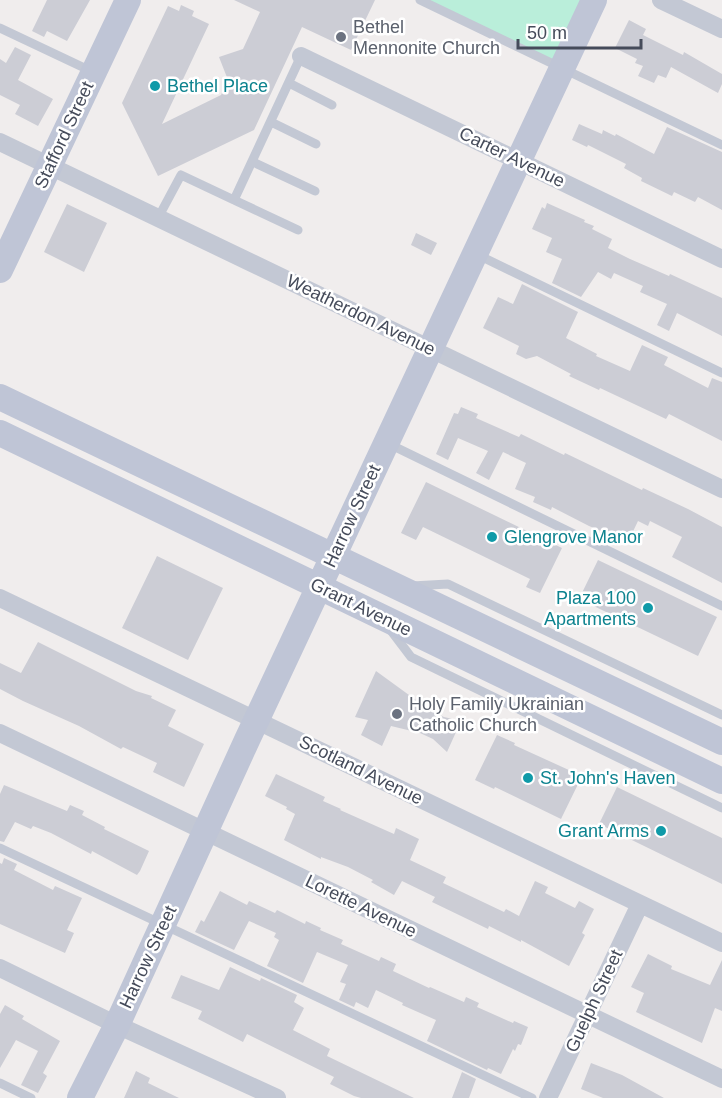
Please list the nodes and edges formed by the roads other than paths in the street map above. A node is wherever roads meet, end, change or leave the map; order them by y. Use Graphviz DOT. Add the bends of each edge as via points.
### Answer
graph roads {
  1 [pos="128,0"];
  2 [pos="420,0"];
  3 [pos="594,0"];
  4 [pos="661,0"];
  5 [pos="0,28"];
  6 [pos="722,30"];
  7 [pos="301,56"];
  8 [pos="562,68"];
  9 [pos="93,73"];
  10 [pos="289,83"];
  11 [pos="332,105"];
  12 [pos="271,122"];
  13 [pos="0,142"];
  14 [pos="316,144"];
  15 [pos="722,145"];
  16 [pos="519,161"];
  17 [pos="253,162"];
  18 [pos="49,166"];
  19 [pos="315,191"];
  20 [pos="234,200"];
  21 [pos="158,218"];
  22 [pos="298,230"];
  23 [pos="475,254"];
  24 [pos="722,259"];
  25 [pos="2,263"];
  26 [pos="431,349"];
  27 [pos="722,373"];
  28 [pos="0,397"];
  29 [pos="0,433"];
  30 [pos="387,442"];
  31 [pos="722,489"];
  32 [pos="333,557"];
  33 [pos="319,587"];
  34 [pos="397,587"];
  35 [pos="0,598"];
  36 [pos="722,606"];
  37 [pos="380,617"];
  38 [pos="722,715"];
  39 [pos="258,721"];
  40 [pos="0,733"];
  41 [pos="722,742"];
  42 [pos="722,782"];
  43 [pos="722,808"];
  44 [pos="207,832"];
  45 [pos="0,848"];
  46 [pos="640,904"];
  47 [pos="163,925"];
  48 [pos="722,943"];
  49 [pos="0,968"];
  50 [pos="587,1014"];
  51 [pos="117,1025"];
  52 [pos="722,1079"];
  53 [pos="0,1083"];
  54 [pos="31,1098"];
  55 [pos="80,1098"];
  56 [pos="277,1098"];
  57 [pos="531,1098"];
  58 [pos="548,1098"];
  1 -- 9 [label="main road, Stafford Street"];
  2 -- 8 [label="lane"];
  3 -- 8 [label="main road, Harrow Street"];
  4 -- 6 [label="street"];
  5 -- 9 [label="lane"];
  7 -- 10 [label="lane"];
  7 -- 16 [label="street, Carter Avenue"];
  8 -- 15 [label="lane"];
  8 -- 16 [label="main road, Harrow Street"];
  9 -- 18 [label="main road, Stafford Street"];
  10 -- 11 [label="lane"];
  10 -- 12 [label="lane"];
  12 -- 14 [label="lane"];
  12 -- 17 [label="lane"];
  13 -- 18 [label="street, Weatherdon Avenue"];
  16 -- 23 [label="main road, Harrow Street"];
  16 -- 24 [label="street, Carter Avenue"];
  17 -- 19 [label="lane"];
  17 -- 20 [label="lane"];
  18 -- 21 [label="street, Weatherdon Avenue"];
  18 -- 25 [label="main road, Stafford Street"];
  20 -- 21 [label="lane" via="181,175"];
  20 -- 22 [label="lane"];
  21 -- 26 [label="street, Weatherdon Avenue"];
  23 -- 26 [label="main road, Harrow Street"];
  23 -- 27 [label="lane"];
  26 -- 30 [label="main road, Harrow Street"];
  26 -- 31 [label="street, Weatherdon Avenue"];
  28 -- 32 [label="main road, Grant Avenue"];
  29 -- 33 [label="main road, Grant Avenue"];
  30 -- 32 [label="main road, Harrow Street"];
  30 -- 36 [label="lane"];
  32 -- 33 [label="main road, Harrow Street"];
  32 -- 34 [label="main road, Grant Avenue"];
  33 -- 37 [label="main road, Grant Avenue"];
  33 -- 39 [label="main road, Harrow Street"];
  34 -- 38 [label="lane" via="448,584"];
  34 -- 41 [label="main road, Grant Avenue"];
  35 -- 39 [label="street, Scotland Avenue"];
  37 -- 42 [label="main road, Grant Avenue"];
  37 -- 43 [label="lane" via="411,657"];
  39 -- 44 [label="main road, Harrow Street"];
  39 -- 46 [label="street, Scotland Avenue"];
  40 -- 44 [label="street, Lorette Avenue"];
  44 -- 47 [label="main road, Harrow Street"];
  44 -- 50 [label="street, Lorette Avenue"];
  45 -- 47 [label="lane"];
  46 -- 48 [label="street, Scotland Avenue"];
  46 -- 50 [label="street, Guelph Street"];
  47 -- 51 [label="main road, Harrow Street"];
  47 -- 57 [label="lane"];
  49 -- 51 [label="street"];
  50 -- 52 [label="street, Lorette Avenue"];
  50 -- 58 [label="street, Guelph Street"];
  51 -- 55 [label="main road, Harrow Street"];
  51 -- 56 [label="street"];
  53 -- 54 [label="lane"];
}
